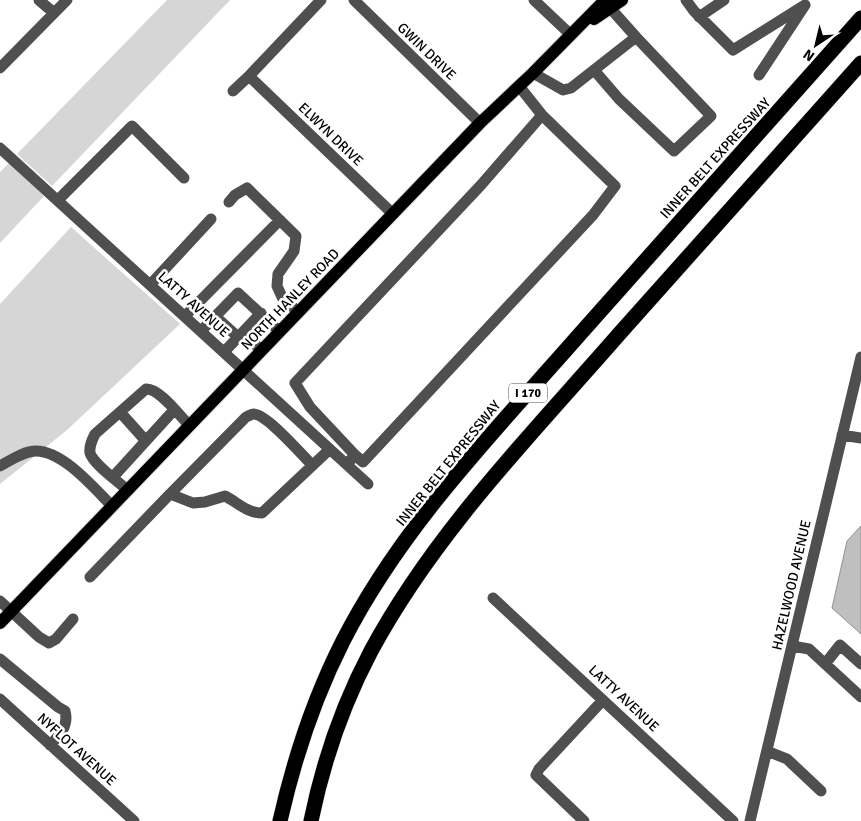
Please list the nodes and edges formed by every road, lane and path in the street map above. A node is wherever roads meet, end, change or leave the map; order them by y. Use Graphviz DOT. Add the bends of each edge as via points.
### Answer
graph roads {
  1 [pos="39,0"];
  2 [pos="68,0"];
  3 [pos="321,0"];
  4 [pos="354,0"];
  5 [pos="534,0"];
  6 [pos="622,0"];
  7 [pos="686,0"];
  8 [pos="717,2"];
  9 [pos="805,2"];
  10 [pos="606,3"];
  11 [pos="54,14"];
  12 [pos="700,17"];
  13 [pos="861,18"];
  14 [pos="571,35"];
  15 [pos="636,37"];
  16 [pos="861,63"];
  17 [pos="0,68"];
  18 [pos="594,70"];
  19 [pos="533,73"];
  20 [pos="759,75"];
  21 [pos="249,76"];
  22 [pos="519,86"];
  23 [pos="233,91"];
  24 [pos="542,116"];
  25 [pos="480,123"];
  26 [pos="0,148"];
  27 [pos="184,178"];
  28 [pos="58,200"];
  29 [pos="230,202"];
  30 [pos="393,214"];
  31 [pos="211,219"];
  32 [pos="280,220"];
  33 [pos="150,285"];
  34 [pos="298,312"];
  35 [pos="261,314"];
  36 [pos="185,316"];
  37 [pos="216,317"];
  38 [pos="201,331"];
  39 [pos="279,331"];
  40 [pos="240,335"];
  41 [pos="261,350"];
  42 [pos="224,352"];
  43 [pos="861,357"];
  44 [pos="242,369"];
  45 [pos="174,410"];
  46 [pos="120,412"];
  47 [pos="189,425"];
  48 [pos="842,435"];
  49 [pos="861,438"];
  50 [pos="146,441"];
  51 [pos="330,449"];
  52 [pos="355,455"];
  53 [pos="347,464"];
  54 [pos="312,465"];
  55 [pos="0,466"];
  56 [pos="113,477"];
  57 [pos="368,484"];
  58 [pos="127,490"];
  59 [pos="170,494"];
  60 [pos="112,506"];
  61 [pos="90,576"];
  62 [pos="493,598"];
  63 [pos="0,601"];
  64 [pos="11,611"];
  65 [pos="73,620"];
  66 [pos="0,623"];
  67 [pos="792,646"];
  68 [pos="0,659"];
  69 [pos="825,664"];
  70 [pos="861,664"];
  71 [pos="861,697"];
  72 [pos="603,700"];
  73 [pos="2,704"];
  74 [pos="50,745"];
  75 [pos="767,751"];
  76 [pos="821,791"];
  77 [pos="134,821"];
  78 [pos="280,821"];
  79 [pos="311,821"];
  80 [pos="584,821"];
  81 [pos="733,821"];
  82 [pos="750,821"];
  1 -- 11 [label="street"];
  2 -- 11 [label="street"];
  3 -- 21 [label="street"];
  4 -- 25 [label="street, GWIN DRIVE"];
  5 -- 14 [label="street"];
  6 -- 10 [label="main road, NORTH HANLEY ROAD"];
  7 -- 12 [label="street"];
  8 -- 12 [label="street"];
  9 -- 12 [label="street" via="733,50"];
  9 -- 20 [label="street"];
  10 -- 14 [label="main road, NORTH HANLEY ROAD"];
  10 -- 15 [label="street"];
  11 -- 17 [label="street"];
  13 -- 78 [label="highway, INNER BELT EXPRESSWAY / I 170" via="494,430 408,538 372,590 330,667 299,748"];
  14 -- 19 [label="main road, NORTH HANLEY ROAD"];
  15 -- 18 [label="street"];
  15 -- 18 [label="street" via="711,116 674,151 619,99"];
  16 -- 79 [label="highway, I 170" via="529,436 423,566 387,623 356,683 332,744"];
  18 -- 19 [label="street" via="571,88 563,90"];
  19 -- 22 [label="main road, NORTH HANLEY ROAD"];
  21 -- 23 [label="street"];
  21 -- 30 [label="street, ELWYN DRIVE"];
  22 -- 24 [label="street"];
  22 -- 25 [label="main road, NORTH HANLEY ROAD"];
  24 -- 52 [label="street" via="295,383 310,407"];
  24 -- 52 [label="street" via="615,186 593,215 363,462"];
  25 -- 30 [label="main road, NORTH HANLEY ROAD"];
  26 -- 28 [label="street, LATTY AVENUE"];
  27 -- 28 [label="street" via="132,126"];
  28 -- 33 [label="street, LATTY AVENUE"];
  29 -- 32 [label="street" via="248,188"];
  30 -- 34 [label="main road, NORTH HANLEY ROAD"];
  31 -- 33 [label="street"];
  32 -- 34 [label="street" via="296,236 294,250 278,274 277,286 282,297"];
  32 -- 36 [label="street"];
  33 -- 36 [label="street, LATTY AVENUE"];
  34 -- 39 [label="main road, NORTH HANLEY ROAD"];
  35 -- 37 [label="street" via="238,293"];
  35 -- 39 [label="street"];
  35 -- 40 [label="street"];
  36 -- 38 [label="street, LATTY AVENUE"];
  37 -- 38 [label="street"];
  37 -- 40 [label="street"];
  38 -- 42 [label="street, LATTY AVENUE"];
  39 -- 41 [label="main road, NORTH HANLEY ROAD"];
  40 -- 41 [label="street"];
  40 -- 42 [label="street"];
  41 -- 44 [label="main road, NORTH HANLEY ROAD"];
  42 -- 44 [label="street, LATTY AVENUE"];
  43 -- 48 [label="street, HAZELWOOD AVENUE"];
  44 -- 47 [label="main road, NORTH HANLEY ROAD"];
  44 -- 51 [label="street, LATTY AVENUE"];
  45 -- 46 [label="street" via="158,392 146,388"];
  45 -- 47 [label="street"];
  45 -- 50 [label="street"];
  46 -- 50 [label="street"];
  46 -- 56 [label="street" via="94,434 90,444 90,453 95,461"];
  47 -- 58 [label="main road, NORTH HANLEY ROAD"];
  48 -- 49 [label="street"];
  48 -- 67 [label="street, HAZELWOOD AVENUE"];
  50 -- 56 [label="street"];
  51 -- 53 [label="street, LATTY AVENUE"];
  51 -- 54 [label="street"];
  52 -- 53 [label="street"];
  53 -- 57 [label="street, LATTY AVENUE"];
  54 -- 59 [label="street" via="262,513 249,511 224,496 192,503"];
  54 -- 59 [label="street" via="270,423 252,414"];
  55 -- 60 [label="street" via="17,456 34,451 46,452 60,458"];
  56 -- 58 [label="street"];
  58 -- 60 [label="main road, NORTH HANLEY ROAD"];
  59 -- 61 [label="street"];
  60 -- 64 [label="main road, NORTH HANLEY ROAD"];
  62 -- 72 [label="street, LATTY AVENUE"];
  63 -- 64 [label="street"];
  64 -- 65 [label="street" via="39,638 49,643"];
  64 -- 66 [label="main road, NORTH HANLEY ROAD"];
  67 -- 69 [label="street" via="809,649"];
  67 -- 75 [label="street, HAZELWOOD AVENUE"];
  68 -- 74 [label="street" via="65,711 66,726"];
  69 -- 70 [label="street" via="840,645"];
  69 -- 71 [label="street"];
  72 -- 80 [label="street" via="536,775"];
  72 -- 81 [label="street, LATTY AVENUE"];
  73 -- 74 [label="street, NYFLOT AVENUE"];
  74 -- 77 [label="street, NYFLOT AVENUE"];
  75 -- 76 [label="street" via="787,759"];
  75 -- 82 [label="street, HAZELWOOD AVENUE"];
}
